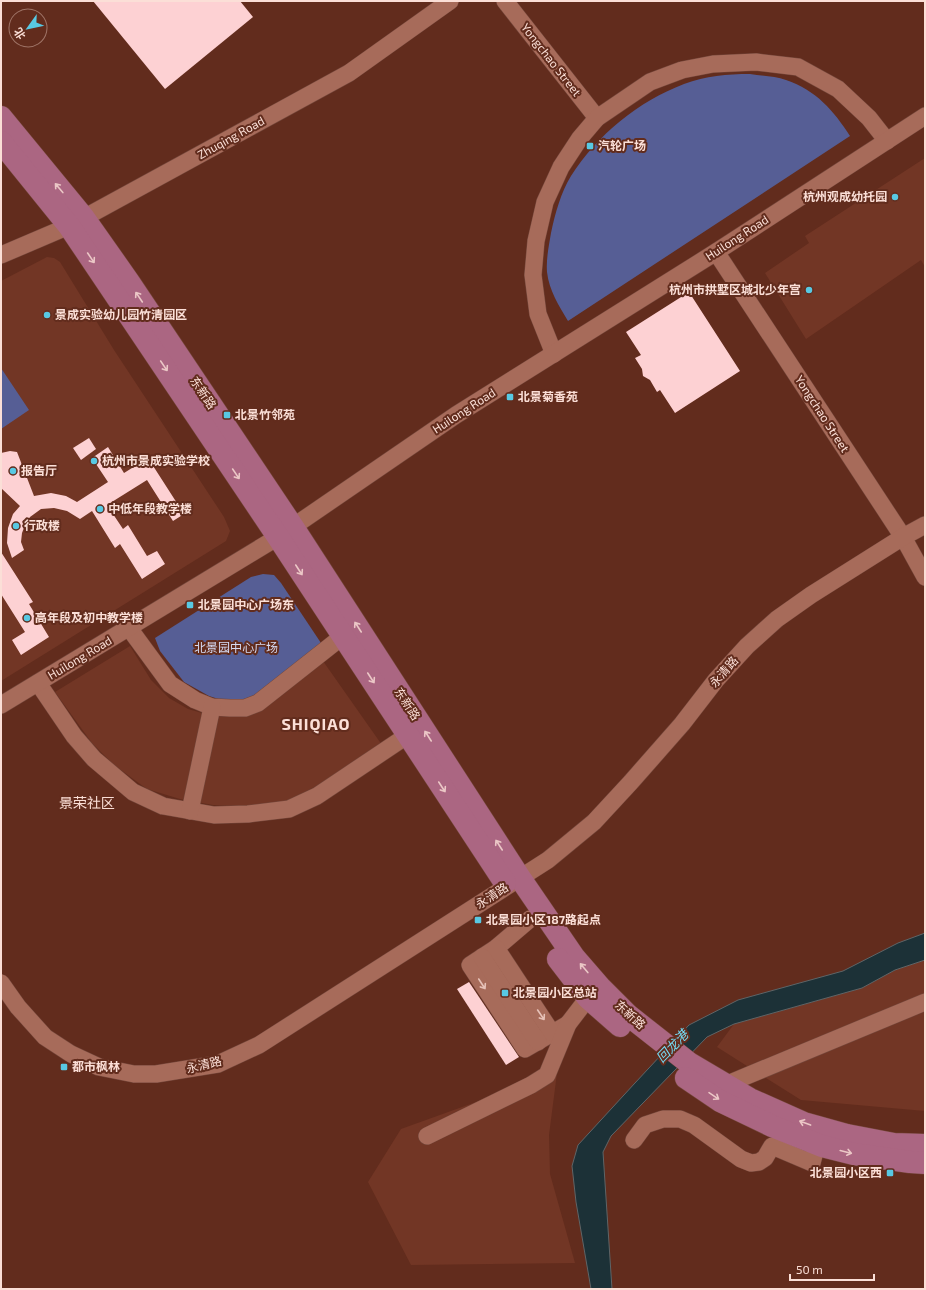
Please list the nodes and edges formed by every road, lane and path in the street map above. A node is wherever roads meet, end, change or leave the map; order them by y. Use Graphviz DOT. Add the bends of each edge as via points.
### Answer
graph roads {
  1 [pos="450,1"];
  2 [pos="505,1"];
  3 [pos="925,116"];
  4 [pos="1,117"];
  5 [pos="597,118"];
  6 [pos="887,141"];
  7 [pos="1,142"];
  8 [pos="77,222"];
  9 [pos="716,252"];
  10 [pos="1,255"];
  11 [pos="554,354"];
  12 [pos="925,525"];
  13 [pos="285,532"];
  14 [pos="903,537"];
  15 [pos="925,577"];
  16 [pos="129,628"];
  17 [pos="343,636"];
  18 [pos="38,683"];
  19 [pos="1,705"];
  20 [pos="212,707"];
  21 [pos="408,735"];
  22 [pos="190,811"];
  23 [pos="514,882"];
  24 [pos="530,919"];
  25 [pos="496,948"];
  26 [pos="1,983"];
  27 [pos="588,998"];
  28 [pos="925,1002"];
  29 [pos="568,1024"];
  30 [pos="545,1037"];
  31 [pos="658,1048"];
  32 [pos="685,1069"];
  33 [pos="725,1085"];
  34 [pos="427,1136"];
  35 [pos="634,1140"];
  36 [pos="817,1144"];
  37 [pos="925,1145"];
  38 [pos="925,1163"];
  1 -- 8 [label="street, Zhuqing Road" via="349,73"];
  2 -- 5 [label="street, Yongchao Street"];
  3 -- 6 [label="street, Huilong Road"];
  8 -- 4 [label="main road, 东新路, one-way"];
  5 -- 6 [label="street" via="650,82 682,70 712,64 756,62 798,67 838,89 869,118"];
  5 -- 11 [label="street" via="561,166 545,202 536,241 533,275 538,314"];
  6 -- 9 [label="street, Huilong Road"];
  7 -- 8 [label="main road, 东新路"];
  8 -- 10 [label="street, Zhuqing Road"];
  8 -- 13 [label="main road, 东新路"];
  9 -- 11 [label="street, Huilong Road"];
  9 -- 14 [label="street, Yongchao Street"];
  11 -- 13 [label="street, Huilong Road" via="456,415"];
  12 -- 14 [label="street, 永清路"];
  13 -- 16 [label="street, Huilong Road"];
  13 -- 17 [label="main road, 东新路, one-way"];
  23 -- 13 [label="main road, 东新路, one-way"];
  14 -- 15 [label="street, Yongchao Street"];
  14 -- 23 [label="street, 永清路" via="811,595 747,646 632,782 599,816 548,860"];
  16 -- 18 [label="street, Huilong Road"];
  16 -- 20 [label="street" via="170,684 194,700"];
  17 -- 20 [label="street" via="258,703 245,708"];
  17 -- 21 [label="main road, 东新路, one-way"];
  18 -- 19 [label="street, Huilong Road"];
  18 -- 22 [label="street" via="79,742 94,759 133,792 163,806"];
  20 -- 22 [label="street"];
  21 -- 22 [label="street" via="316,796 289,809 214,815"];
  21 -- 23 [label="main road, 东新路, one-way"];
  23 -- 24 [label="main road, 东新路"];
  23 -- 26 [label="street, 永清路" via="259,1045 218,1064 156,1074 134,1074 99,1067 45,1038"];
  31 -- 23 [label="main road, 东新路, one-way" via="600,987"];
  24 -- 25 [label="street"];
  24 -- 27 [label="main road, 东新路"];
  25 -- 30 [label="street, one-way"];
  25 -- 30 [label="street, one-way" via="482,957"];
  27 -- 29 [label="street"];
  27 -- 31 [label="main road, 东新路"];
  28 -- 33 [label="street"];
  29 -- 30 [label="street"];
  29 -- 34 [label="street" via="547,1075"];
  31 -- 32 [label="main road, 东新路"];
  32 -- 33 [label="main road, 东新路"];
  32 -- 36 [label="main road, 东新路, one-way" via="720,1101"];
  37 -- 33 [label="main road, 东新路, one-way" via="894,1144 804,1123"];
  35 -- 36 [label="street" via="645,1125 663,1119 680,1119 694,1125 741,1159 751,1163 765,1158 772,1146 812,1163"];
  36 -- 38 [label="main road, 东新路, one-way" via="854,1154"];
}
